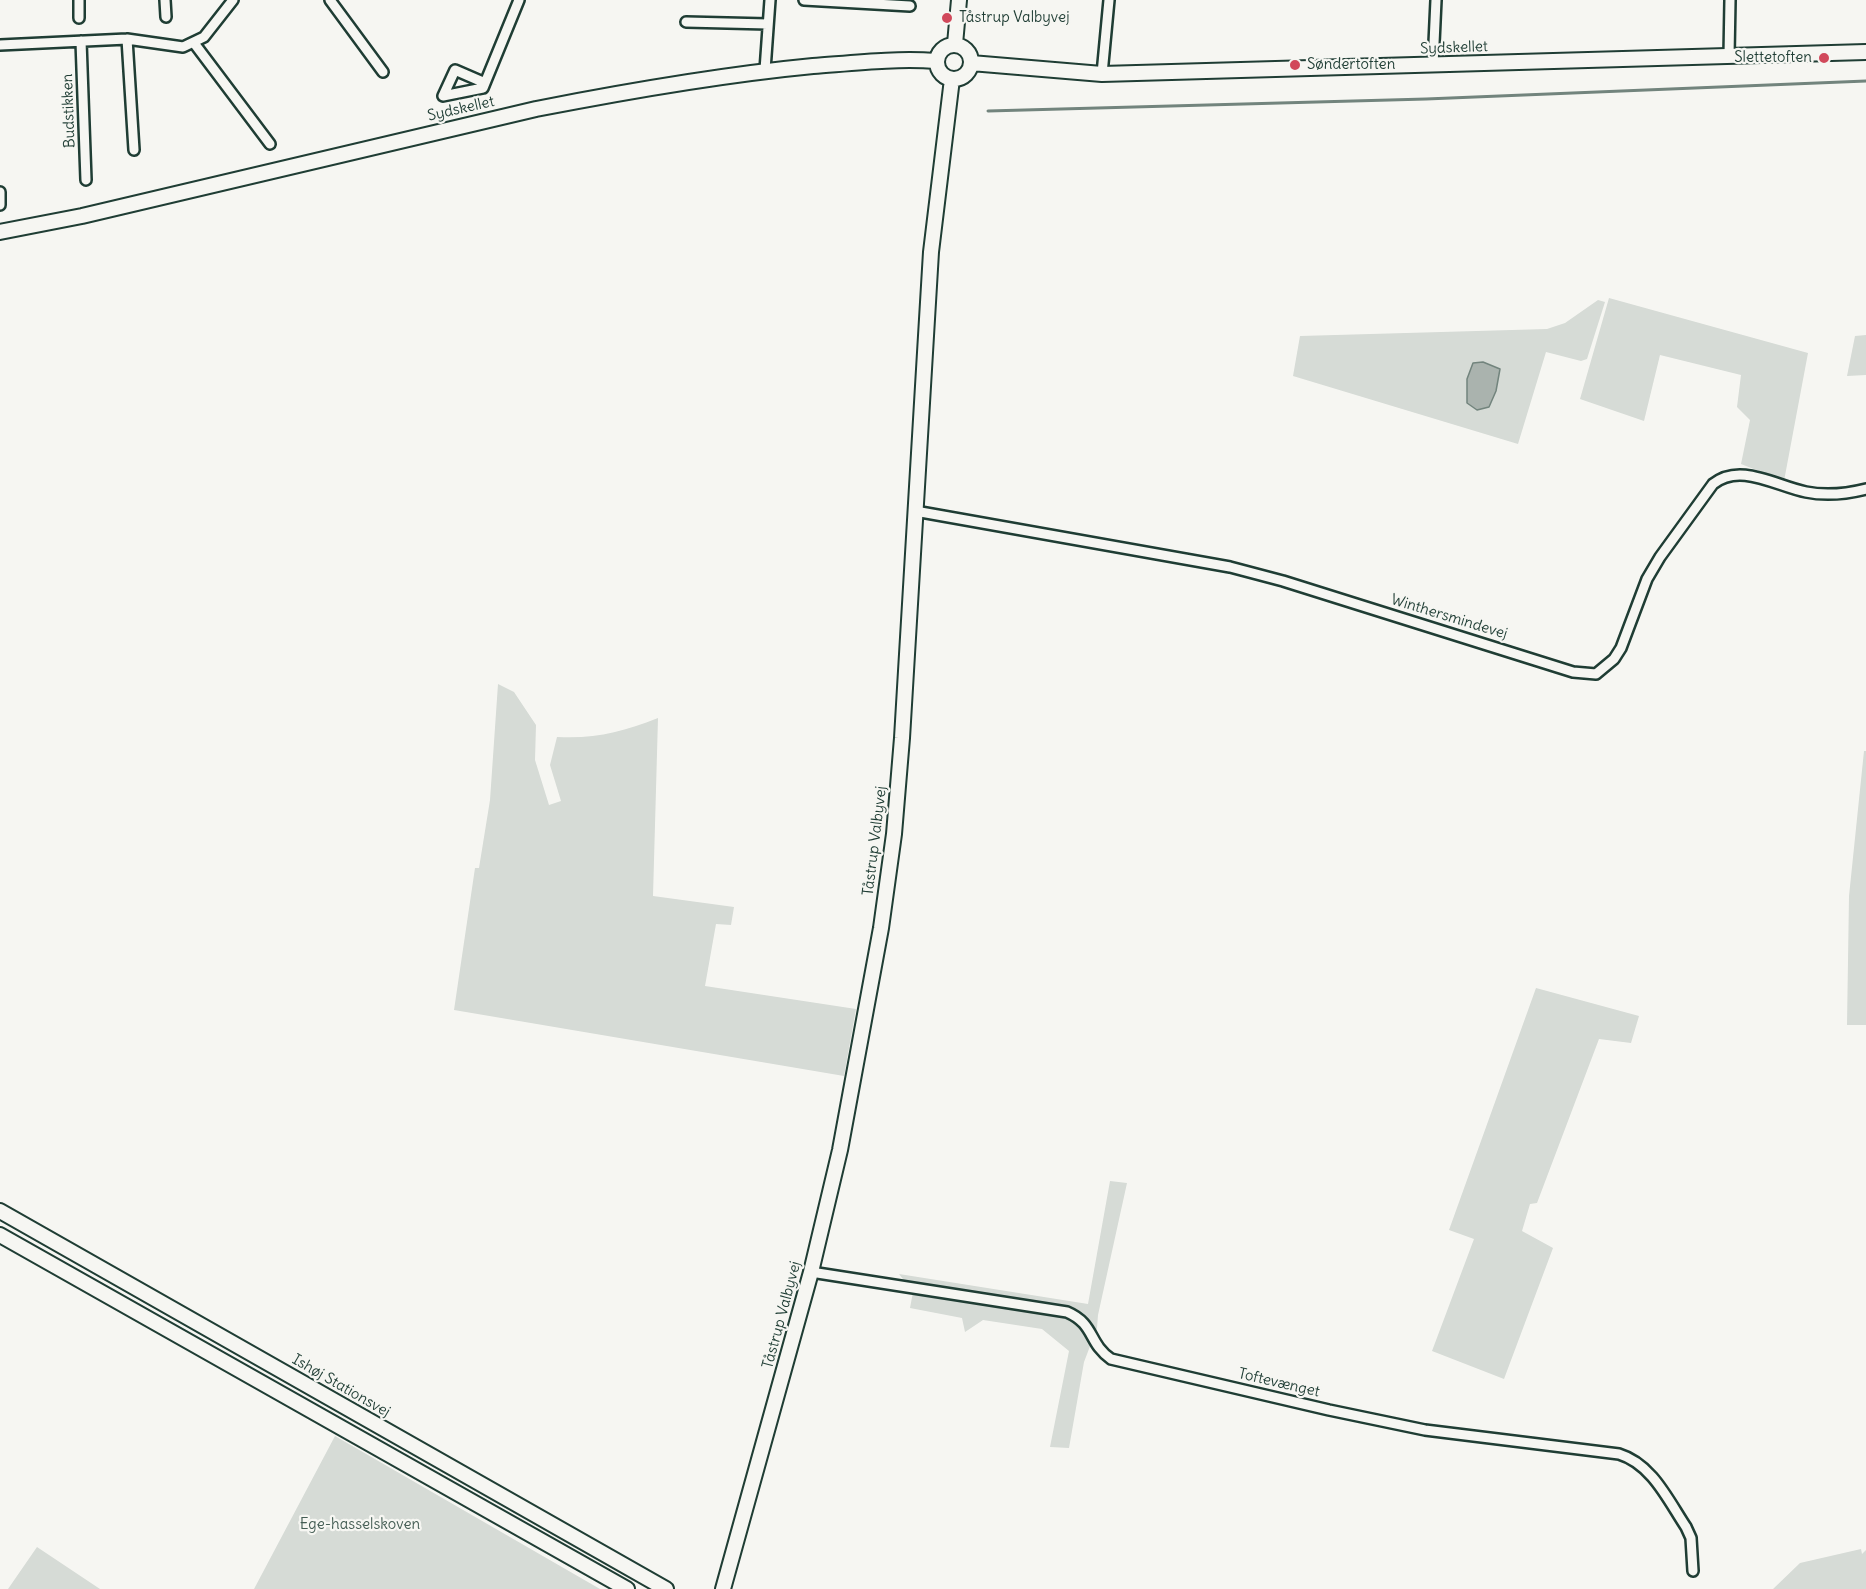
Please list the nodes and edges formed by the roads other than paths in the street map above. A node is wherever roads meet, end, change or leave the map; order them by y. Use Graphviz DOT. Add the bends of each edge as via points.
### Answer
graph roads {
  1 [pos="78,0"];
  2 [pos="165,0"];
  3 [pos="233,0"];
  4 [pos="330,0"];
  5 [pos="519,0"];
  6 [pos="770,0"];
  7 [pos="804,0"];
  8 [pos="959,0"];
  9 [pos="1110,0"];
  10 [pos="1436,0"];
  11 [pos="1730,0"];
  12 [pos="910,6"];
  13 [pos="166,17"];
  14 [pos="80,18"];
  15 [pos="686,22"];
  16 [pos="768,24"];
  17 [pos="127,39"];
  18 [pos="81,41"];
  19 [pos="194,43"];
  20 [pos="955,44"];
  21 [pos="0,45"];
  22 [pos="1866,52"];
  23 [pos="1729,56"];
  24 [pos="936,62"];
  25 [pos="971,63"];
  26 [pos="1433,65"];
  27 [pos="765,70"];
  28 [pos="383,72"];
  29 [pos="1102,75"];
  30 [pos="952,79"];
  31 [pos="485,83"];
  32 [pos="270,144"];
  33 [pos="134,150"];
  34 [pos="86,180"];
  35 [pos="0,192"];
  36 [pos="0,205"];
  37 [pos="0,232"];
  38 [pos="1866,489"];
  39 [pos="915,511"];
  40 [pos="0,1211"];
  41 [pos="0,1235"];
  42 [pos="811,1272"];
  43 [pos="1693,1571"];
  44 [pos="627,1589"];
  45 [pos="666,1589"];
  46 [pos="723,1589"];
  1 -- 14 [label="street"];
  2 -- 13 [label="street"];
  3 -- 19 [label="street" via="213,28"];
  4 -- 28 [label="street"];
  5 -- 31 [label="street"];
  6 -- 16 [label="street"];
  7 -- 12 [label="street"];
  8 -- 20 [label="street"];
  9 -- 29 [label="street"];
  10 -- 26 [label="street"];
  11 -- 23 [label="street"];
  15 -- 16 [label="street"];
  16 -- 27 [label="street"];
  17 -- 18 [label="street"];
  17 -- 19 [label="street" via="177,47"];
  17 -- 33 [label="street"];
  18 -- 21 [label="street"];
  18 -- 34 [label="street, Budstikken"];
  19 -- 32 [label="street"];
  20 -- 24 [label="street" via="942,48"];
  20 -- 25 [label="street" via="965,48"];
  22 -- 23 [label="street, Sydskellet"];
  23 -- 26 [label="street, Sydskellet"];
  24 -- 27 [label="street, Sydskellet" via="882,61"];
  24 -- 30 [label="street" via="939,71"];
  25 -- 29 [label="street, Sydskellet"];
  25 -- 30 [label="street" via="967,73"];
  26 -- 29 [label="street, Sydskellet"];
  27 -- 37 [label="street, Sydskellet" via="536,108"];
  30 -- 39 [label="street, Tåstrup Valbyvej" via="931,252"];
  35 -- 36 [label="street"];
  38 -- 39 [label="street, Winthersmindevej" via="1824,495 1744,474 1722,477 1660,557 1647,579 1621,648 1607,667 1596,674 1573,672 1230,567"];
  39 -- 42 [label="street, Tåstrup Valbyvej" via="894,834 868,1005"];
  40 -- 45 [label="street, Ishøj Stationsvej"];
  41 -- 44 [label="street"];
  42 -- 43 [label="street, Toftevænget" via="1067,1312 1087,1326 1098,1350 1111,1359 1329,1410 1425,1430 1632,1458 1644,1467 1686,1527 1691,1538"];
  42 -- 46 [label="street, Tåstrup Valbyvej"];
}
